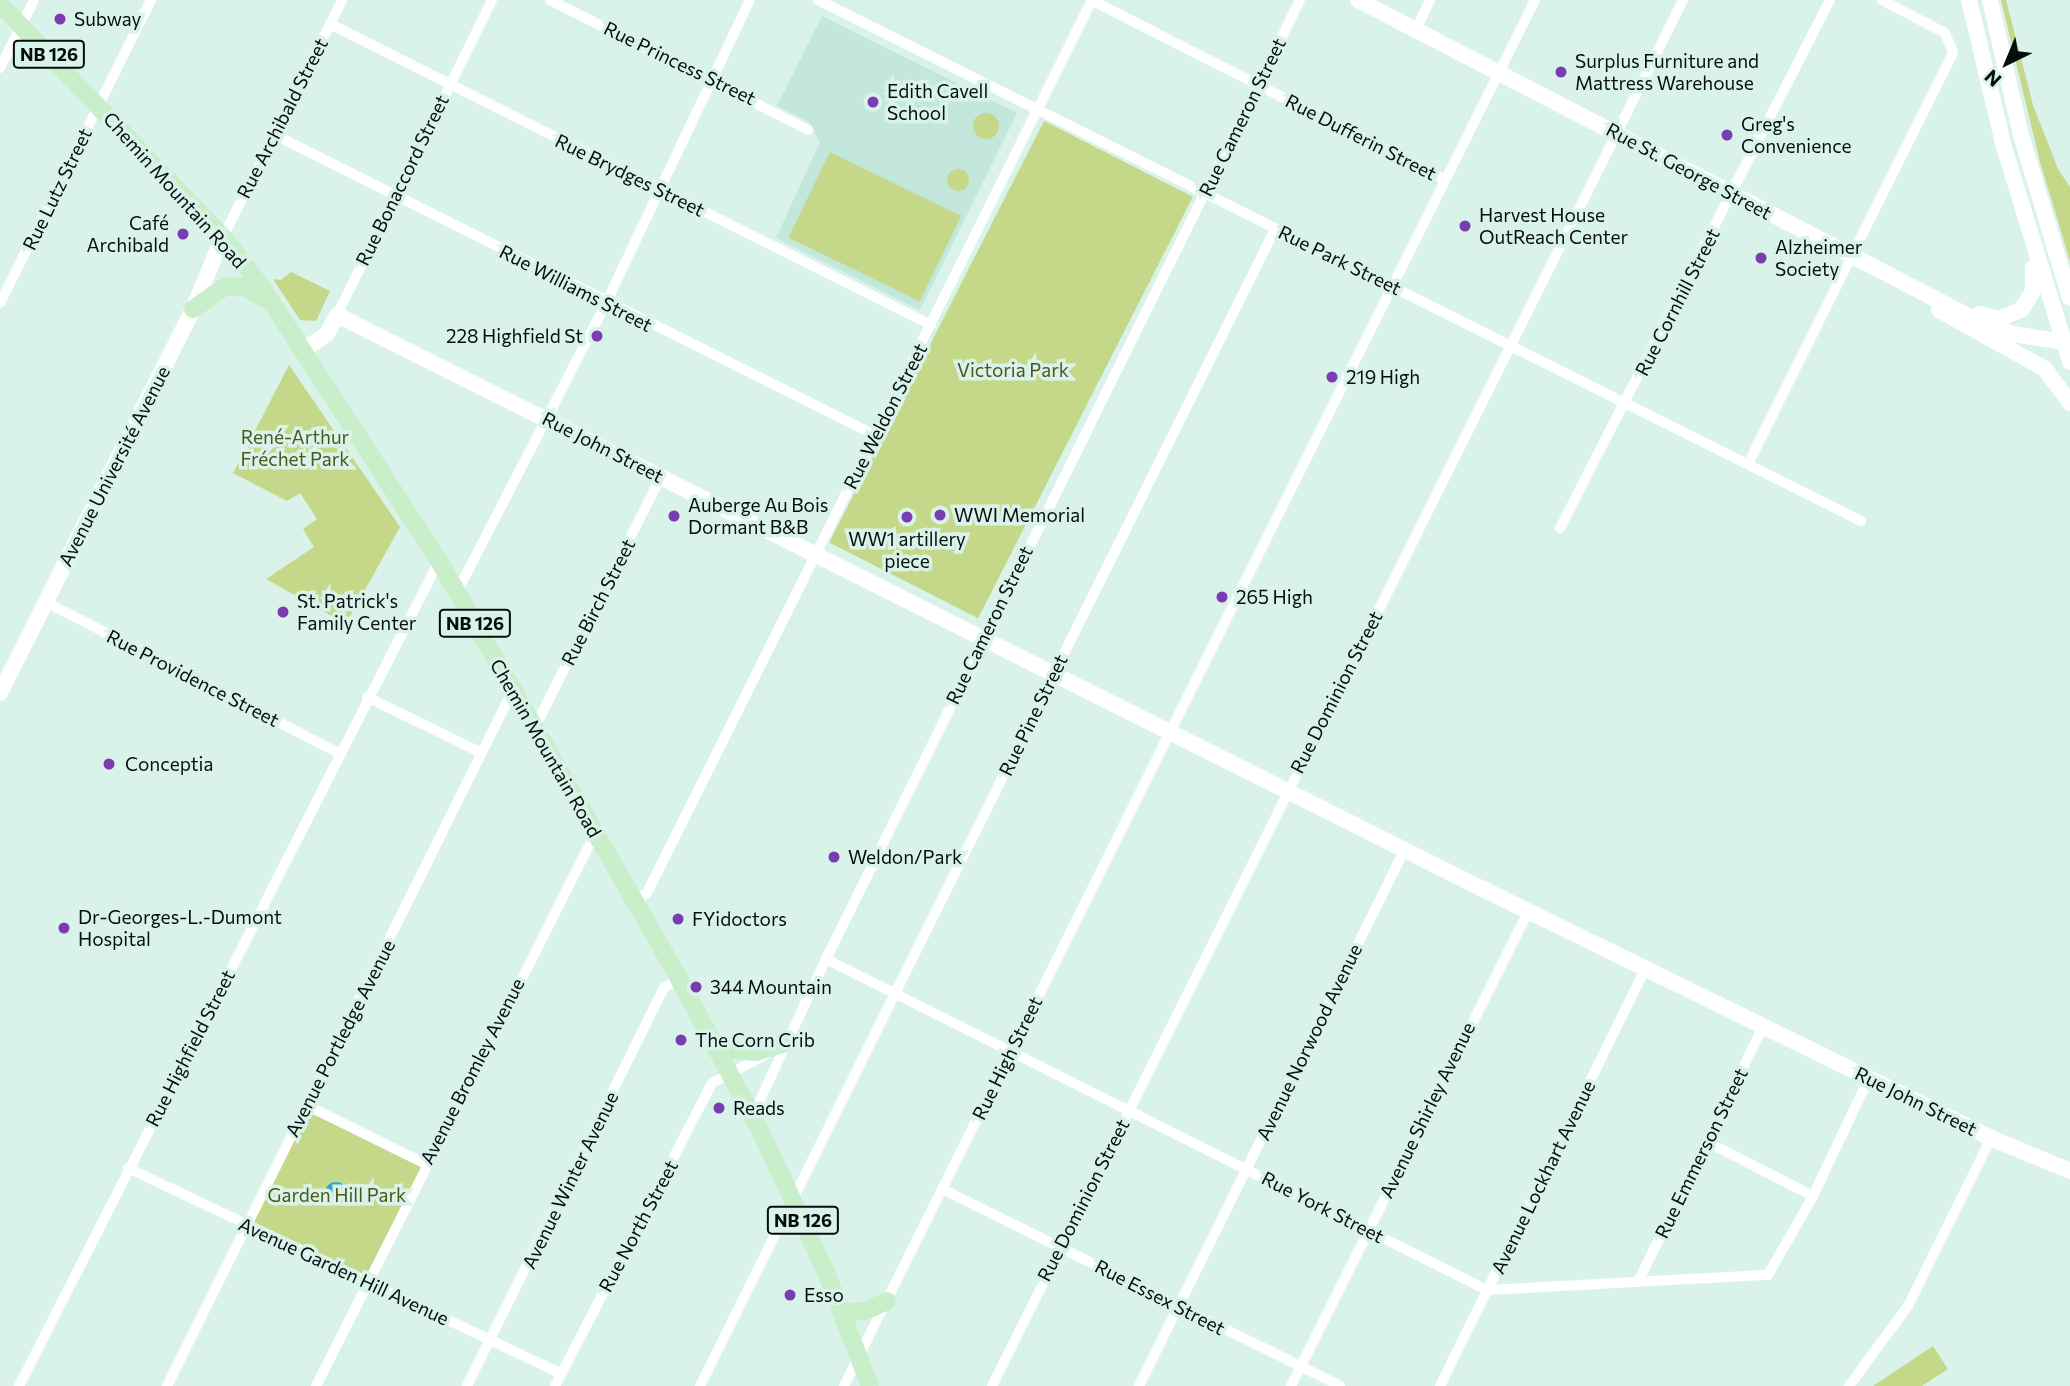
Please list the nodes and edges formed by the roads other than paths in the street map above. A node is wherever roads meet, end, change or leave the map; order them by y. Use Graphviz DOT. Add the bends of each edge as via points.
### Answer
graph roads {
  1 [pos="34,0"];
  2 [pos="150,0"];
  3 [pos="342,0"];
  4 [pos="492,0"];
  5 [pos="550,0"];
  6 [pos="750,0"];
  7 [pos="818,0"];
  8 [pos="1092,0"];
  9 [pos="1300,0"];
  10 [pos="1358,0"];
  11 [pos="1430,0"];
  12 [pos="1535,0"];
  13 [pos="1683,0"];
  14 [pos="1830,0"];
  15 [pos="1882,0"];
  16 [pos="1969,0"];
  17 [pos="1990,0"];
  18 [pos="0,4"];
  19 [pos="330,24"];
  20 [pos="22,26"];
  21 [pos="1416,29"];
  22 [pos="0,68"];
  23 [pos="1501,73"];
  24 [pos="713,79"];
  25 [pos="1256,84"];
  26 [pos="449,85"];
  27 [pos="98,106"];
  28 [pos="1039,109"];
  29 [pos="808,130"];
  30 [pos="1618,133"];
  31 [pos="277,136"];
  32 [pos="1444,179"];
  33 [pos="660,189"];
  34 [pos="1205,192"];
  35 [pos="1733,194"];
  36 [pos="393,198"];
  37 [pos="2024,218"];
  38 [pos="1275,229"];
  39 [pos="223,237"];
  40 [pos="1850,255"];
  41 [pos="2056,256"];
  42 [pos="2070,274"];
  43 [pos="1390,284"];
  44 [pos="1910,287"];
  45 [pos="2070,298"];
  46 [pos="0,303"];
  47 [pos="272,303"];
  48 [pos="606,303"];
  49 [pos="193,309"];
  50 [pos="337,315"];
  51 [pos="931,324"];
  52 [pos="2067,343"];
  53 [pos="1510,344"];
  54 [pos="302,351"];
  55 [pos="2070,362"];
  56 [pos="1625,402"];
  57 [pos="2070,403"];
  58 [pos="544,416"];
  59 [pos="877,436"];
  60 [pos="1748,464"];
  61 [pos="661,476"];
  62 [pos="1861,521"];
  63 [pos="1560,528"];
  64 [pos="817,553"];
  65 [pos="439,561"];
  66 [pos="457,592"];
  67 [pos="46,602"];
  68 [pos="982,635"];
  69 [pos="1053,673"];
  70 [pos="513,690"];
  71 [pos="0,693"];
  72 [pos="368,697"];
  73 [pos="535,727"];
  74 [pos="1169,729"];
  75 [pos="480,752"];
  76 [pos="341,754"];
  77 [pos="1287,789"];
  78 [pos="595,834"];
  79 [pos="1405,849"];
  80 [pos="635,903"];
  81 [pos="1529,910"];
  82 [pos="826,959"];
  83 [pos="1646,967"];
  84 [pos="679,979"];
  85 [pos="897,995"];
  86 [pos="1764,1025"];
  87 [pos="711,1040"];
  88 [pos="788,1042"];
  89 [pos="1010,1050"];
  90 [pos="730,1076"];
  91 [pos="1870,1078"];
  92 [pos="306,1104"];
  93 [pos="1128,1110"];
  94 [pos="760,1130"];
  95 [pos="1991,1139"];
  96 [pos="1707,1142"];
  97 [pos="426,1164"];
  98 [pos="128,1168"];
  99 [pos="1248,1169"];
  100 [pos="2067,1171"];
  101 [pos="942,1189"];
  102 [pos="1813,1196"];
  103 [pos="795,1202"];
  104 [pos="248,1226"];
  105 [pos="1368,1230"];
  106 [pos="1059,1245"];
  107 [pos="1638,1282"];
  108 [pos="367,1284"];
  109 [pos="1488,1290"];
  110 [pos="887,1301"];
  111 [pos="1179,1307"];
  112 [pos="842,1312"];
  113 [pos="490,1340"];
  114 [pos="859,1358"];
  115 [pos="1300,1366"];
  116 [pos="561,1374"];
  117 [pos="19,1386"];
  118 [pos="167,1386"];
  119 [pos="316,1386"];
  120 [pos="467,1386"];
  121 [pos="555,1386"];
  122 [pos="700,1386"];
  123 [pos="844,1386"];
  124 [pos="870,1386"];
  125 [pos="992,1386"];
  126 [pos="1139,1386"];
  127 [pos="1291,1386"];
  128 [pos="1340,1386"];
  129 [pos="1440,1386"];
  130 [pos="1849,1386"];
  1 -- 20 [label="street"];
  2 -- 27 [label="street, Rue Lutz Street"];
  3 -- 19 [label="street, Rue Archibald Street"];
  4 -- 26 [label="street, Rue Bonaccord Street"];
  5 -- 24 [label="street, Rue Princess Street"];
  6 -- 24 [label="street"];
  7 -- 28 [label="street, Rue Park Street"];
  8 -- 25 [label="street, Rue Dufferin Street"];
  8 -- 28 [label="street, Rue Weldon Street"];
  9 -- 25 [label="street, Rue Cameron Street"];
  10 -- 21 [label="street, Rue St. George Street"];
  11 -- 21 [label="street"];
  12 -- 23 [label="street, Rue High Street"];
  13 -- 30 [label="street, Rue Dominion Street"];
  14 -- 35 [label="street, Rue Cornhill Street"];
  15 -- 40 [label="street" via="1945,33 1953,52"];
  16 -- 37 [label="street"];
  17 -- 41 [label="street"];
  18 -- 20 [label="main road, Chemin Mountain Road / NB 126"];
  19 -- 26 [label="street, Rue Brydges Street"];
  19 -- 31 [label="street, Rue Archibald Street"];
  20 -- 22 [label="street"];
  20 -- 27 [label="main road, Chemin Mountain Road / NB 126"];
  21 -- 23 [label="street, Rue St. George Street"];
  23 -- 30 [label="street, Rue St. George Street"];
  23 -- 32 [label="street, Rue High Street"];
  24 -- 29 [label="street, Rue Princess Street"];
  24 -- 33 [label="street"];
  25 -- 32 [label="street, Rue Dufferin Street"];
  25 -- 34 [label="street, Rue Cameron Street"];
  26 -- 33 [label="street, Rue Brydges Street"];
  26 -- 36 [label="street, Rue Bonaccord Street"];
  27 -- 39 [label="main road, Chemin Mountain Road / NB 126"];
  27 -- 46 [label="street, Rue Lutz Street"];
  28 -- 34 [label="street, Rue Park Street"];
  28 -- 51 [label="street, Rue Weldon Street"];
  30 -- 35 [label="street, Rue St. George Street"];
  30 -- 53 [label="street, Rue Dominion Street"];
  31 -- 36 [label="street, Rue Williams Street"];
  31 -- 39 [label="street, Rue Archibald Street"];
  32 -- 43 [label="street, Rue High Street"];
  33 -- 48 [label="street"];
  33 -- 51 [label="street, Rue Brydges Street"];
  34 -- 38 [label="street, Rue Park Street"];
  34 -- 68 [label="street, Rue Cameron Street"];
  35 -- 40 [label="street, Rue St. George Street"];
  35 -- 56 [label="street, Rue Cornhill Street"];
  36 -- 48 [label="street, Rue Williams Street"];
  36 -- 50 [label="street, Rue Bonaccord Street"];
  37 -- 44 [label="street" via="2035,285 2019,312 1991,318"];
  37 -- 52 [label="street"];
  38 -- 43 [label="street, Rue Park Street"];
  38 -- 69 [label="street, Rue Pine Street"];
  39 -- 47 [label="main road, Chemin Mountain Road / NB 126"];
  39 -- 49 [label="street, Avenue Université Avenue"];
  40 -- 44 [label="street, Rue St. George Street"];
  40 -- 60 [label="street"];
  41 -- 42 [label="street"];
  41 -- 45 [label="street"];
  43 -- 53 [label="street, Rue Park Street"];
  43 -- 74 [label="street, Rue High Street"];
  44 -- 52 [label="street, Rue St. George Street" via="2003,331"];
  44 -- 57 [label="street" via="1963,326 2045,369"];
  47 -- 49 [label="main road" via="244,288 226,286"];
  47 -- 54 [label="main road, Chemin Mountain Road / NB 126"];
  48 -- 58 [label="street"];
  48 -- 59 [label="street, Rue Williams Street"];
  49 -- 67 [label="street, Avenue Université Avenue"];
  50 -- 54 [label="street, Rue Bonaccord Street" via="327,334"];
  50 -- 58 [label="street, Rue John Street"];
  51 -- 59 [label="street, Rue Weldon Street"];
  52 -- 55 [label="street"];
  53 -- 56 [label="street, Rue Park Street"];
  53 -- 77 [label="street, Rue Dominion Street"];
  54 -- 65 [label="main road, Chemin Mountain Road / NB 126"];
  56 -- 60 [label="street, Rue Park Street"];
  56 -- 63 [label="street, Rue Cornhill Street"];
  58 -- 61 [label="street, Rue John Street"];
  58 -- 66 [label="street"];
  59 -- 64 [label="street, Rue Weldon Street"];
  60 -- 62 [label="street, Rue Park Street"];
  61 -- 64 [label="street, Rue John Street"];
  61 -- 73 [label="street, Rue Birch Street"];
  64 -- 68 [label="street, Rue John Street"];
  64 -- 80 [label="street, Rue Weldon Street" via="648,893"];
  65 -- 66 [label="main road, Chemin Mountain Road / NB 126"];
  65 -- 72 [label="street, Rue Highfield Street"];
  66 -- 70 [label="main road, Chemin Mountain Road / NB 126"];
  67 -- 71 [label="street, Avenue Université Avenue"];
  67 -- 76 [label="street, Rue Providence Street"];
  68 -- 69 [label="street, Rue John Street"];
  68 -- 82 [label="street, Rue Cameron Street"];
  69 -- 74 [label="street, Rue John Street"];
  69 -- 85 [label="street, Rue Pine Street"];
  70 -- 73 [label="main road, Chemin Mountain Road / NB 126"];
  70 -- 75 [label="street, Avenue Portledge Avenue"];
  72 -- 75 [label="street"];
  72 -- 76 [label="street, Rue Highfield Street"];
  73 -- 78 [label="main road, Chemin Mountain Road / NB 126"];
  74 -- 77 [label="street, Rue John Street"];
  74 -- 89 [label="street, Rue High Street"];
  75 -- 92 [label="street, Avenue Portledge Avenue"];
  76 -- 98 [label="street, Rue Highfield Street"];
  77 -- 79 [label="street, Rue John Street"];
  77 -- 93 [label="street, Rue Dominion Street"];
  78 -- 80 [label="main road, Chemin Mountain Road / NB 126"];
  78 -- 97 [label="street, Avenue Bromley Avenue"];
  79 -- 81 [label="street, Rue John Street"];
  79 -- 99 [label="street, Avenue Norwood Avenue"];
  80 -- 84 [label="main road, Chemin Mountain Road / NB 126"];
  81 -- 83 [label="street, Rue John Street"];
  81 -- 105 [label="street, Avenue Shirley Avenue"];
  82 -- 85 [label="street, Rue York Street"];
  82 -- 88 [label="street, Rue Cameron Street"];
  83 -- 86 [label="street, Rue John Street"];
  83 -- 109 [label="street, Avenue Lockhart Avenue"];
  84 -- 87 [label="main road, Chemin Mountain Road / NB 126"];
  84 -- 113 [label="street, Avenue Winter Avenue" via="664,988"];
  85 -- 89 [label="street, Rue York Street"];
  85 -- 103 [label="street, Rue Pine Street"];
  86 -- 91 [label="street, Rue John Street"];
  86 -- 96 [label="street, Rue Emmerson Street"];
  87 -- 88 [label="main road" via="734,1051 756,1052"];
  87 -- 90 [label="main road, Chemin Mountain Road / NB 126"];
  88 -- 90 [label="street"];
  88 -- 94 [label="street, Rue Cameron Street" via="760,1100"];
  89 -- 93 [label="street, Rue York Street"];
  89 -- 101 [label="street, Rue High Street"];
  90 -- 94 [label="main road, Chemin Mountain Road / NB 126"];
  90 -- 116 [label="street, Rue North Street" via="712,1083"];
  91 -- 95 [label="street, Rue John Street"];
  91 -- 102 [label="street"];
  92 -- 97 [label="street"];
  92 -- 104 [label="street, Avenue Portledge Avenue"];
  93 -- 99 [label="street, Rue York Street"];
  93 -- 106 [label="street, Rue Dominion Street"];
  94 -- 103 [label="main road, Chemin Mountain Road / NB 126"];
  95 -- 100 [label="street, Rue John Street"];
  95 -- 130 [label="street" via="1908,1306"];
  96 -- 102 [label="street"];
  96 -- 107 [label="street, Rue Emmerson Street"];
  97 -- 108 [label="street, Avenue Bromley Avenue"];
  98 -- 104 [label="street, Avenue Garden Hill Avenue"];
  98 -- 117 [label="street, Rue Highfield Street"];
  99 -- 105 [label="street, Rue York Street"];
  99 -- 111 [label="street, Avenue Norwood Avenue"];
  101 -- 106 [label="street, Rue Essex Street"];
  101 -- 110 [label="street, Rue High Street"];
  102 -- 107 [label="street, Rue York Street" via="1768,1275"];
  103 -- 112 [label="main road, Chemin Mountain Road / NB 126"];
  103 -- 122 [label="street, Rue Pine Street"];
  104 -- 108 [label="street, Avenue Garden Hill Avenue"];
  104 -- 118 [label="street, Avenue Portledge Avenue"];
  105 -- 109 [label="street, Rue York Street"];
  105 -- 115 [label="street, Avenue Shirley Avenue"];
  106 -- 111 [label="street, Rue Essex Street"];
  106 -- 125 [label="street, Rue Dominion Street"];
  107 -- 109 [label="street, Rue York Street"];
  108 -- 113 [label="street, Avenue Garden Hill Avenue"];
  108 -- 119 [label="street, Avenue Bromley Avenue"];
  109 -- 129 [label="street, Avenue Lockhart Avenue"];
  110 -- 112 [label="main road" via="865,1311"];
  110 -- 114 [label="street, Rue High Street"];
  111 -- 115 [label="street, Rue Essex Street"];
  111 -- 126 [label="street, Avenue Norwood Avenue"];
  112 -- 114 [label="main road, Chemin Mountain Road / NB 126"];
  113 -- 116 [label="street, Avenue Garden Hill Avenue"];
  113 -- 120 [label="street, Avenue Winter Avenue"];
  114 -- 123 [label="street, Rue High Street"];
  114 -- 124 [label="main road, Chemin Mountain Road / NB 126"];
  115 -- 127 [label="street, Avenue Shirley Avenue"];
  115 -- 128 [label="street, Rue Essex Street"];
  116 -- 121 [label="street, Rue North Street"];
}
